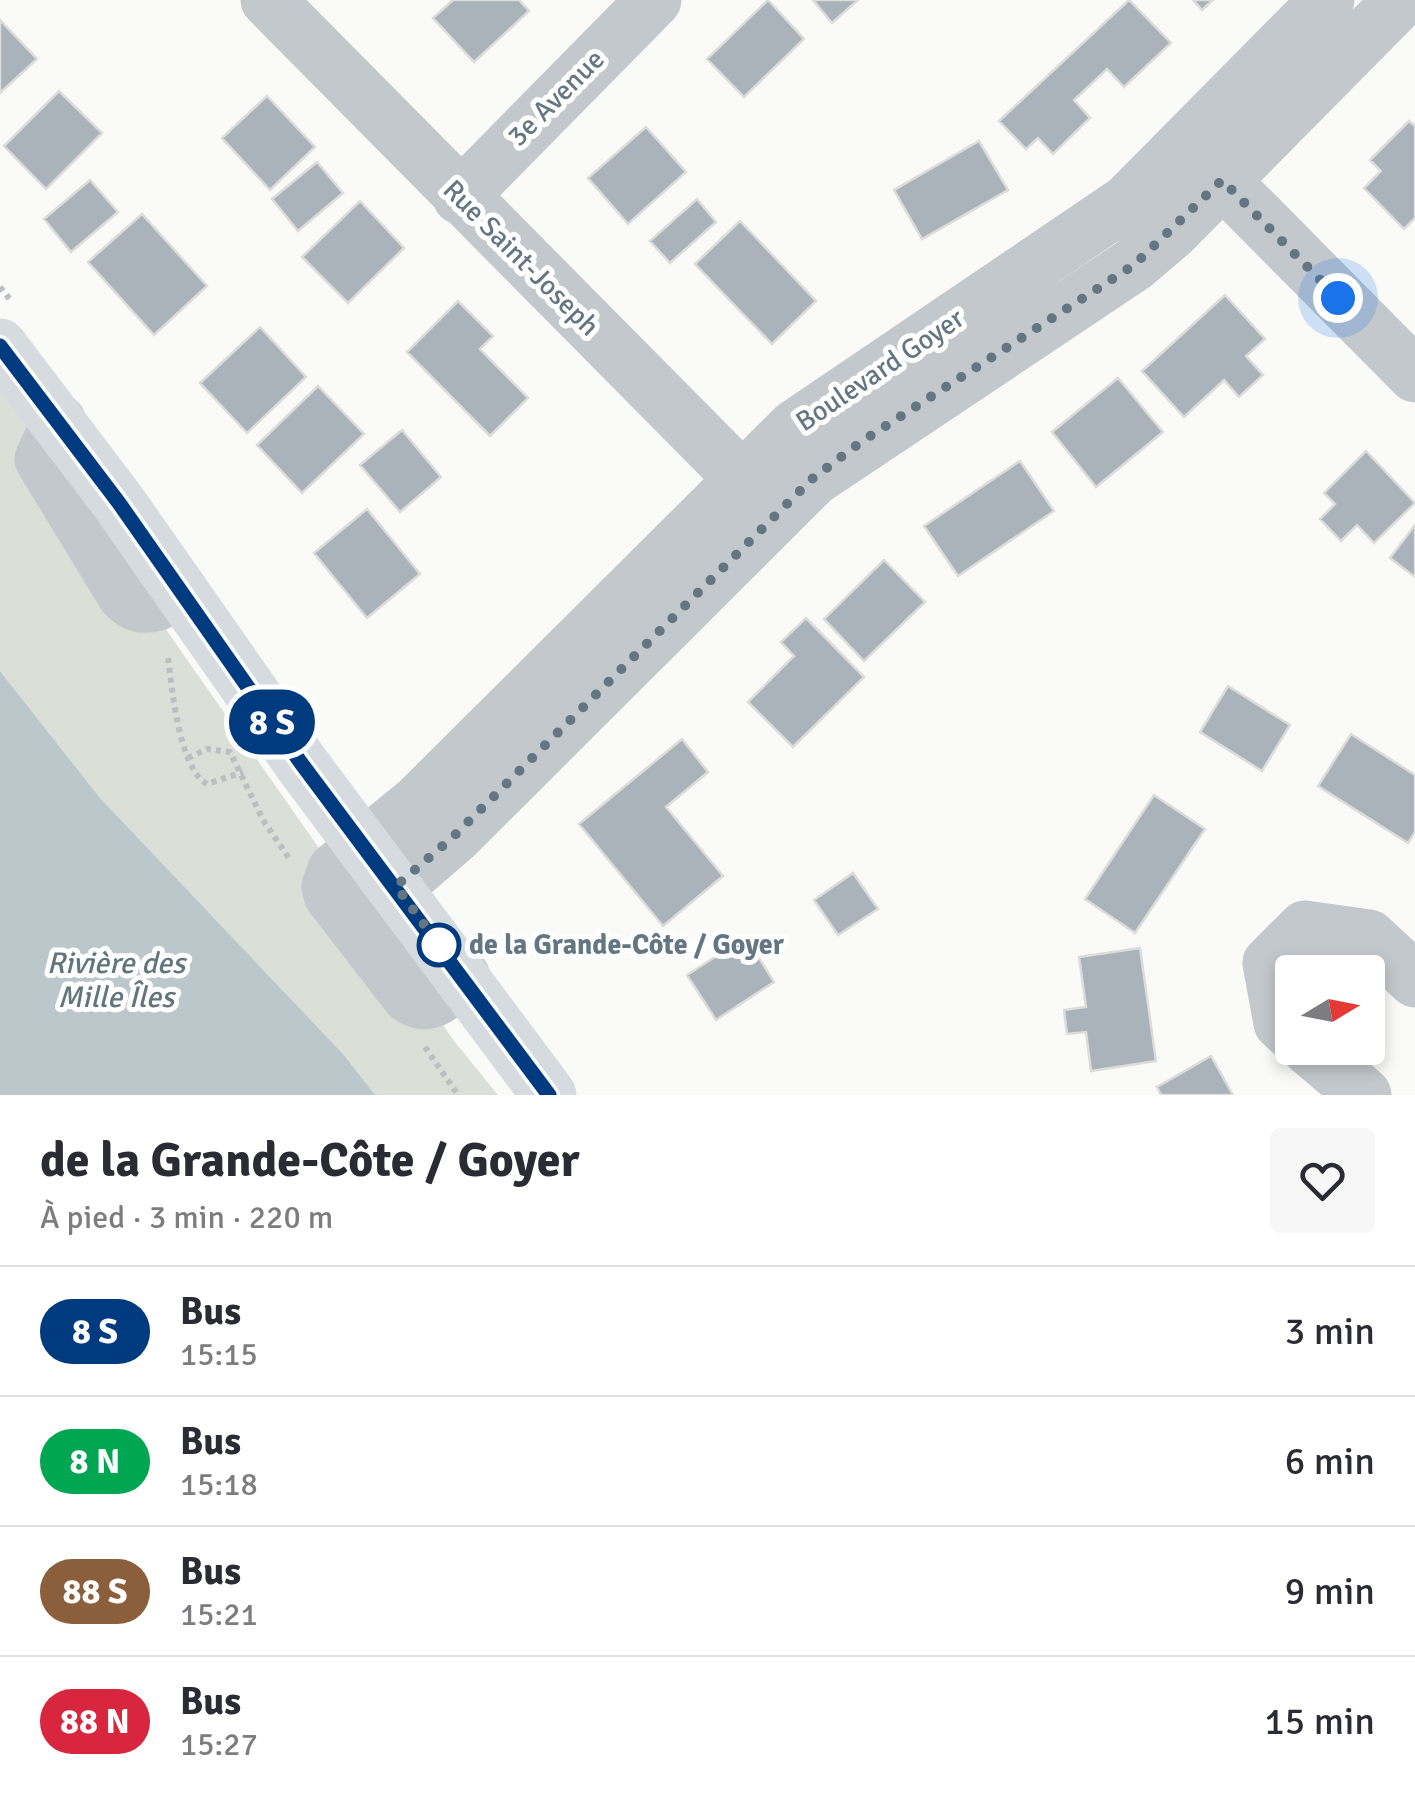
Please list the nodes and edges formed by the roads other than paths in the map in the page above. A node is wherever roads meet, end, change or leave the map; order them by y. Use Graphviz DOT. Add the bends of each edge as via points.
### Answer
graph roads {
  1 [pos="268,0"];
  2 [pos="654,0"];
  3 [pos="1327,0"];
  4 [pos="1401,0"];
  5 [pos="1204,162"];
  6 [pos="460,197"];
  7 [pos="0,346"];
  8 [pos="1415,376"];
  9 [pos="760,496"];
  10 [pos="380,866"];
  11 [pos="1278,955"];
  12 [pos="1275,958"];
  13 [pos="463,977"];
  14 [pos="1415,980"];
  15 [pos="1275,990"];
  16 [pos="1329,1065"];
  17 [pos="549,1095"];
  18 [pos="1364,1095"];
  1 -- 6 [label="street, Rue Saint-Joseph"];
  2 -- 6 [label="street, 3e Avenue"];
  3 -- 5 [label="street, Boulevard Goyer"];
  4 -- 5 [label="street, Boulevard Goyer"];
  5 -- 8 [label="street"];
  5 -- 9 [label="street, Boulevard Goyer" via="816,410"];
  6 -- 9 [label="street, Rue Saint-Joseph"];
  7 -- 10 [label="main road"];
  9 -- 10 [label="street, Boulevard Goyer" via="418,802"];
  10 -- 13 [label="street, Boulevard Goyer" via="331,877 331,896 417,1002 433,1001"];
  11 -- 14 [label="street" via="1305,928 1369,937"];
  12 -- 15 [label="street"];
  13 -- 17 [label="main road"];
  16 -- 18 [label="street"];
}
